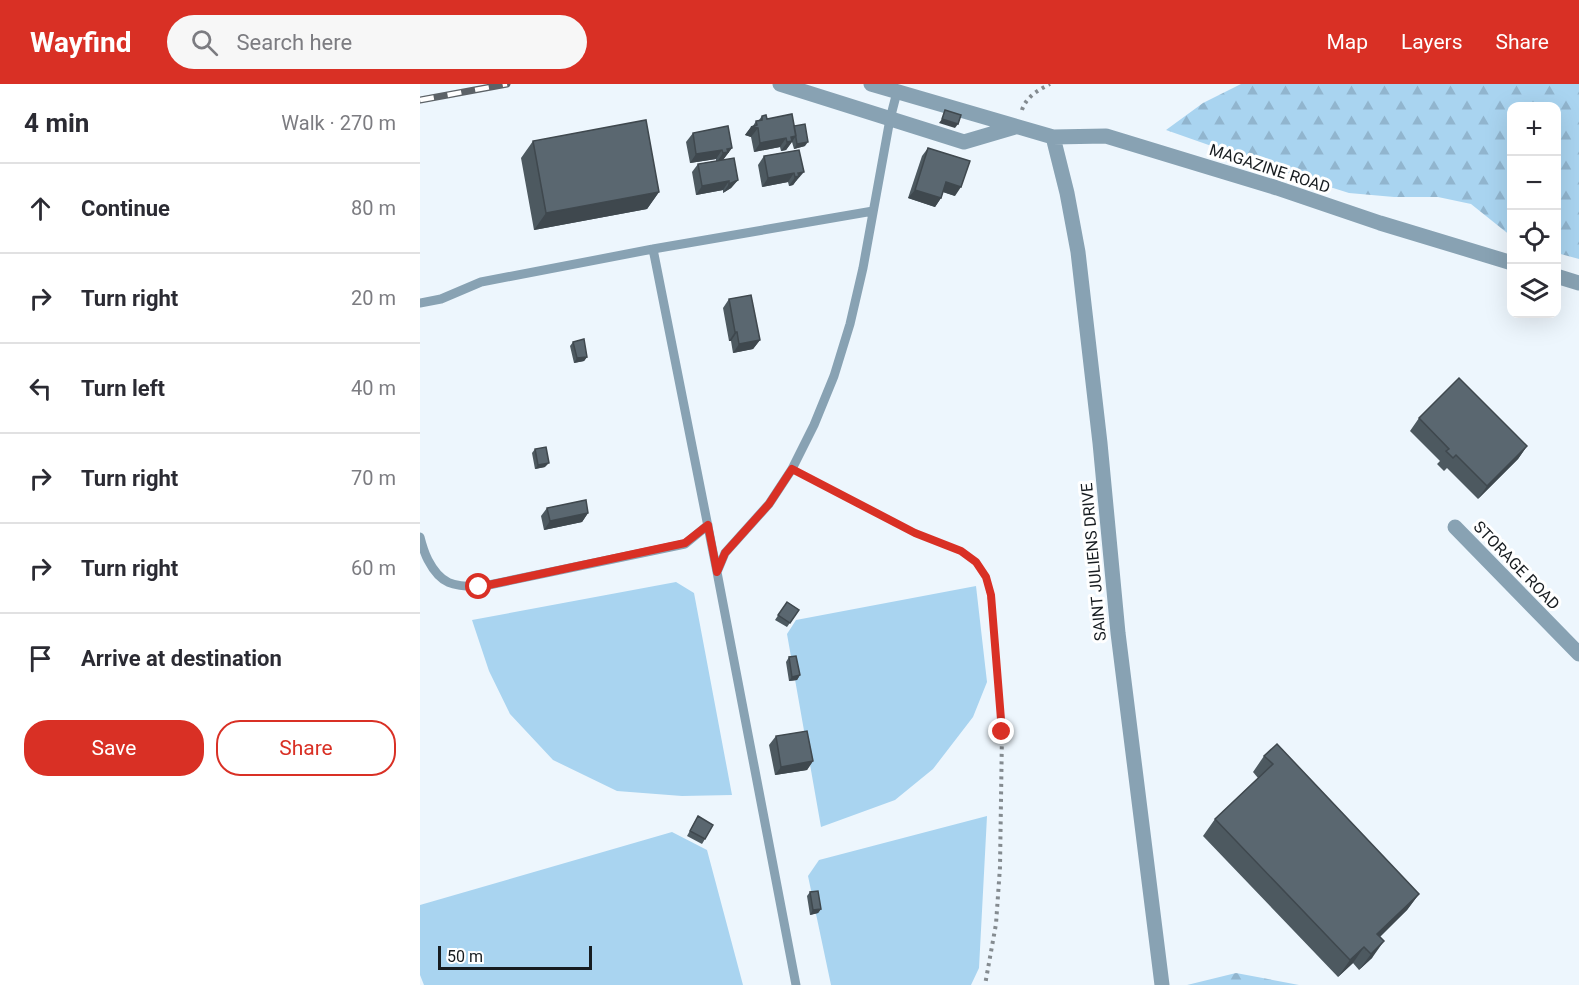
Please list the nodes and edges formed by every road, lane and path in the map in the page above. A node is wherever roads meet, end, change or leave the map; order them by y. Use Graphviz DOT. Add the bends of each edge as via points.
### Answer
graph roads {
  1 [pos="780,84"];
  2 [pos="871,84"];
  3 [pos="1050,84"];
  4 [pos="897,92"];
  5 [pos="890,120"];
  6 [pos="1015,127"];
  7 [pos="1053,137"];
  8 [pos="873,211"];
  9 [pos="653,249"];
  10 [pos="1507,262"];
  11 [pos="1561,277"];
  12 [pos="1579,283"];
  13 [pos="420,303"];
  14 [pos="792,469"];
  15 [pos="708,525"];
  16 [pos="1455,527"];
  17 [pos="420,537"];
  18 [pos="717,572"];
  19 [pos="1579,654"];
  20 [pos="796,985"];
  21 [pos="985,985"];
  22 [pos="1162,985"];
  1 -- 5 [label="street"];
  2 -- 4 [label="street, MAGAZINE ROAD"];
  3 -- 6 [label="path" via="1025,101"];
  4 -- 5 [label="lane"];
  4 -- 6 [label="street, MAGAZINE ROAD"];
  5 -- 6 [label="street" via="964,142"];
  5 -- 8 [label="lane"];
  6 -- 7 [label="street, MAGAZINE ROAD"];
  7 -- 10 [label="street, MAGAZINE ROAD" via="1106,136"];
  7 -- 22 [label="street, SAINT JULIENS DRIVE" via="1078,252 1118,633"];
  8 -- 9 [label="lane"];
  8 -- 14 [label="lane" via="850,324 834,376"];
  9 -- 13 [label="lane" via="481,282 441,299"];
  9 -- 15 [label="lane"];
  11 -- 12 [label="street"];
  14 -- 18 [label="lane" via="769,504 725,553"];
  14 -- 21 [label="path" via="915,533 961,551 976,562 986,577 994,624 1002,732 1000,867 996,924"];
  15 -- 17 [label="lane" via="685,543 479,587 442,580 434,571"];
  15 -- 18 [label="lane"];
  16 -- 19 [label="street, STORAGE ROAD"];
  18 -- 20 [label="lane"];
}
